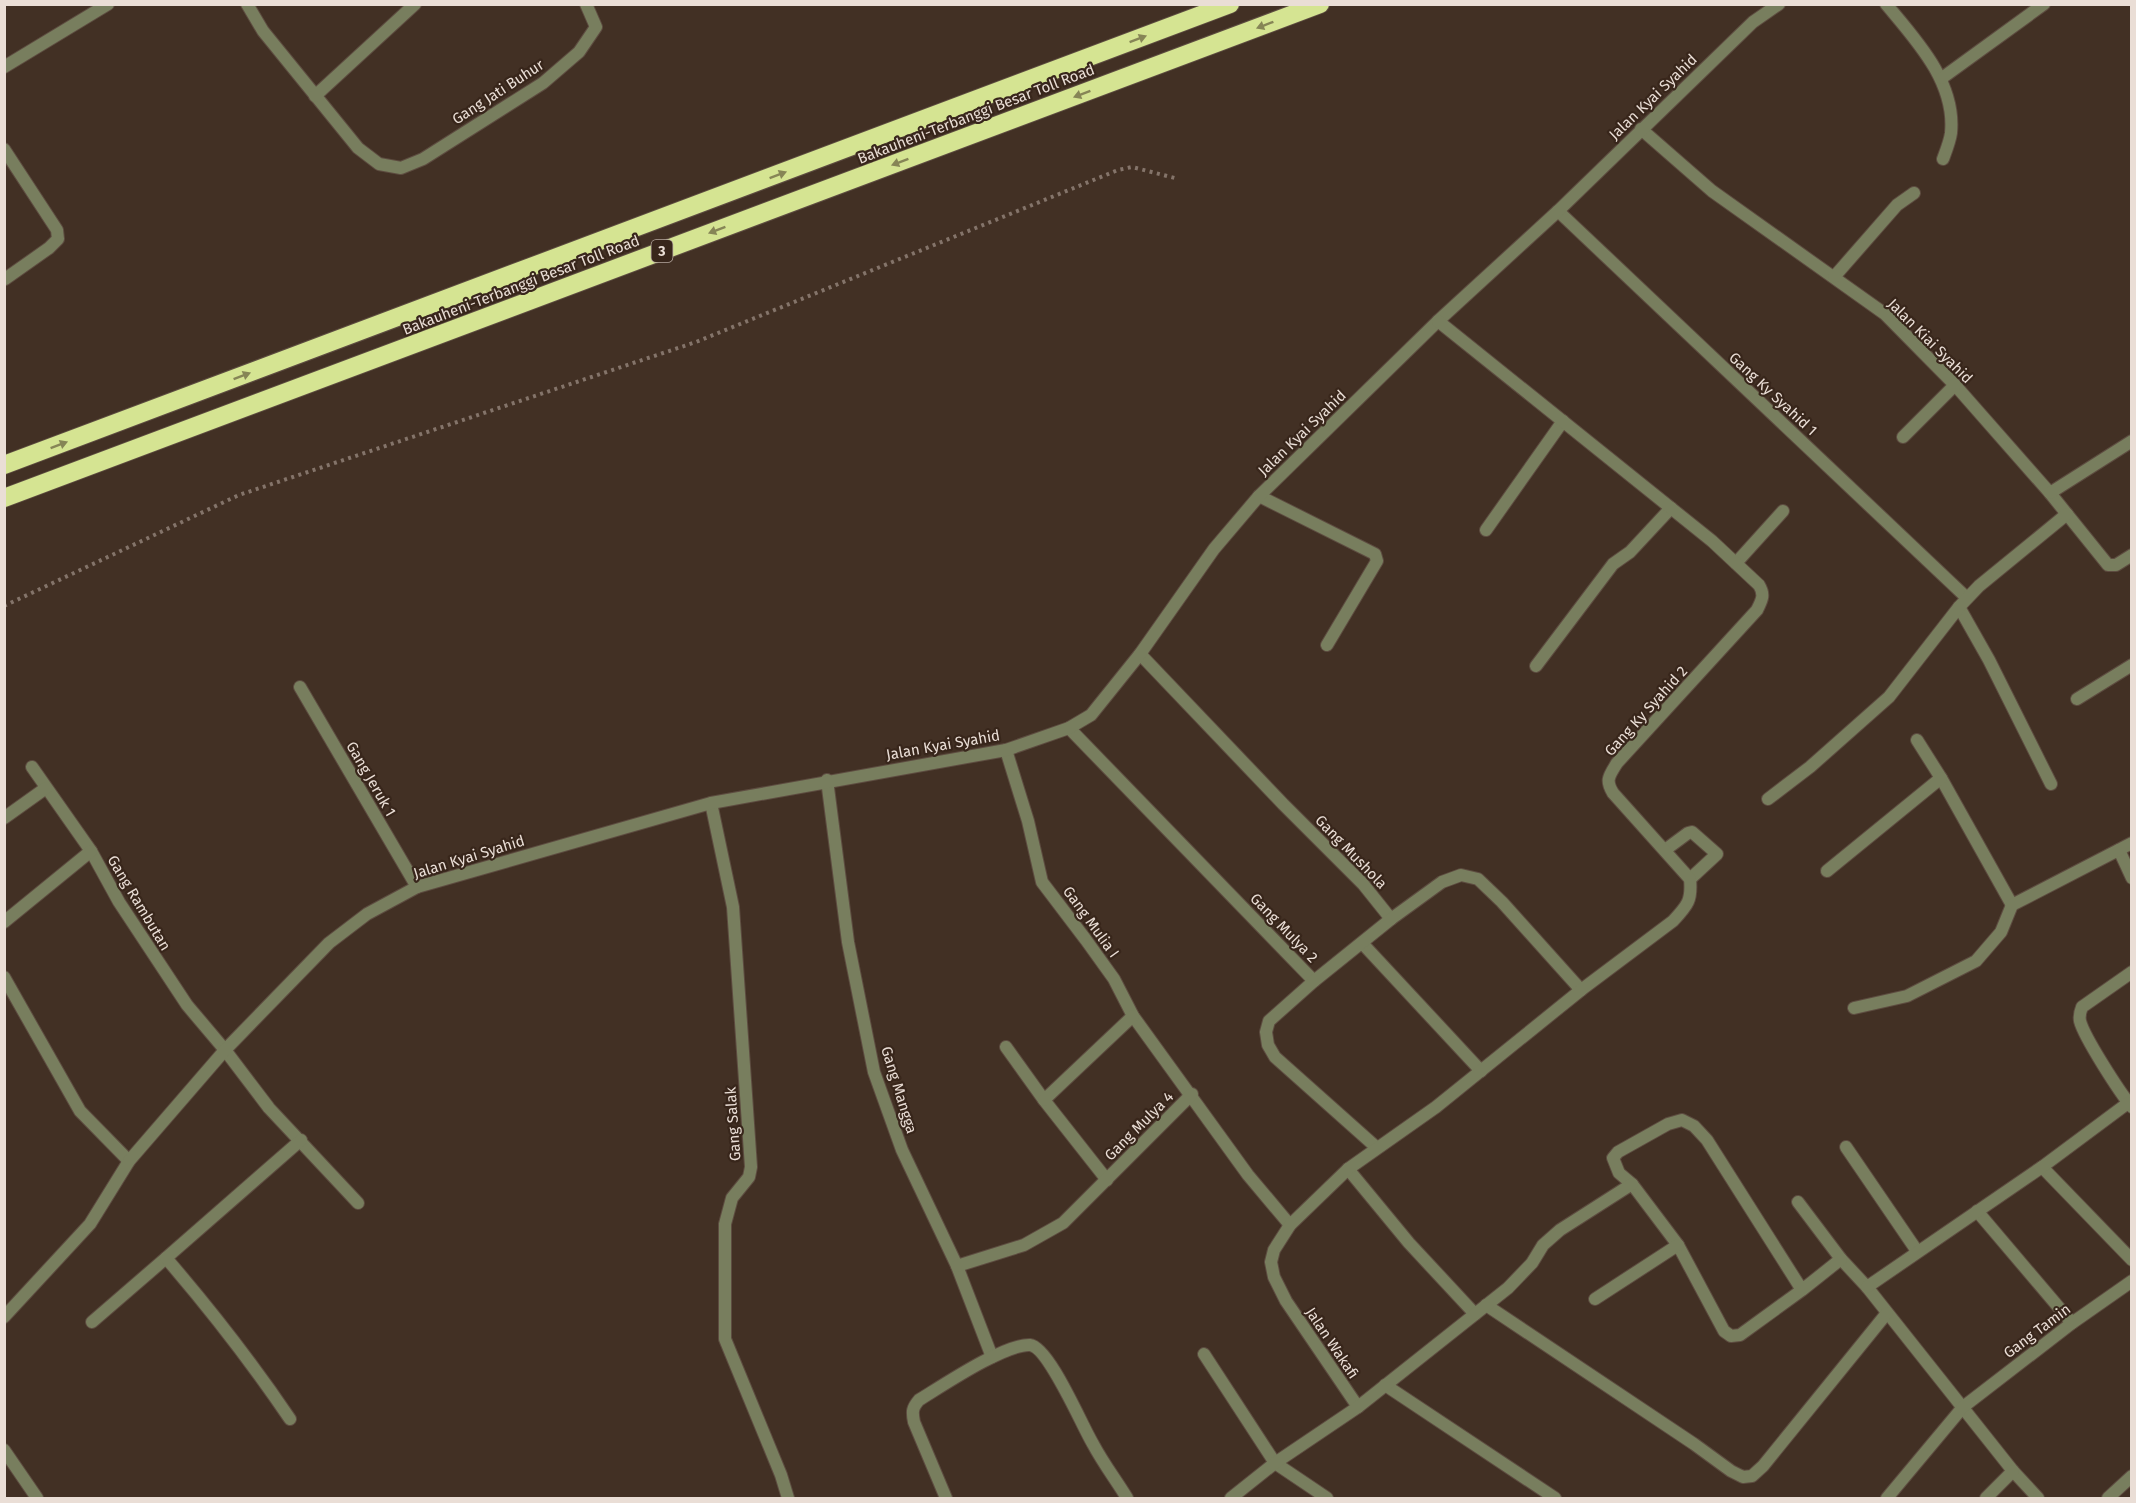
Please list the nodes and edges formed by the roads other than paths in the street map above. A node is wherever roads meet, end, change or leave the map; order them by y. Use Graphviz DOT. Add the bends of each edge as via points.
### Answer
graph roads {
  1 [pos="108,4"];
  2 [pos="247,4"];
  3 [pos="415,4"];
  4 [pos="586,4"];
  5 [pos="1230,4"];
  6 [pos="1320,4"];
  7 [pos="1779,4"];
  8 [pos="1886,4"];
  9 [pos="2044,4"];
  10 [pos="4,67"];
  11 [pos="1942,78"];
  12 [pos="315,96"];
  13 [pos="1641,129"];
  14 [pos="4,149"];
  15 [pos="1943,159"];
  16 [pos="1914,193"];
  17 [pos="1558,211"];
  18 [pos="1834,277"];
  19 [pos="5,279"];
  20 [pos="1438,321"];
  21 [pos="1955,385"];
  22 [pos="1563,421"];
  23 [pos="1903,437"];
  24 [pos="2132,441"];
  25 [pos="4,465"];
  26 [pos="2050,493"];
  27 [pos="1259,496"];
  28 [pos="4,498"];
  29 [pos="1671,508"];
  30 [pos="1783,511"];
  31 [pos="2067,514"];
  32 [pos="1486,530"];
  33 [pos="2132,555"];
  34 [pos="1737,563"];
  35 [pos="1963,603"];
  36 [pos="1327,645"];
  37 [pos="1140,654"];
  38 [pos="2132,665"];
  39 [pos="1536,666"];
  40 [pos="300,687"];
  41 [pos="2078,699"];
  42 [pos="1069,728"];
  43 [pos="1917,740"];
  44 [pos="1006,750"];
  45 [pos="32,767"];
  46 [pos="1941,778"];
  47 [pos="827,780"];
  48 [pos="2051,784"];
  49 [pos="46,788"];
  50 [pos="1768,799"];
  51 [pos="711,803"];
  52 [pos="4,818"];
  53 [pos="2132,843"];
  54 [pos="1665,850"];
  55 [pos="2119,850"];
  56 [pos="91,851"];
  57 [pos="1827,871"];
  58 [pos="1690,879"];
  59 [pos="2132,879"];
  60 [pos="417,887"];
  61 [pos="2012,905"];
  62 [pos="1391,920"];
  63 [pos="4,922"];
  64 [pos="1362,943"];
  65 [pos="2132,972"];
  66 [pos="4,977"];
  67 [pos="1314,981"];
  68 [pos="1581,990"];
  69 [pos="1854,1008"];
  70 [pos="1133,1016"];
  71 [pos="1006,1047"];
  72 [pos="225,1050"];
  73 [pos="1481,1071"];
  74 [pos="1192,1094"];
  75 [pos="1044,1100"];
  76 [pos="2130,1105"];
  77 [pos="301,1140"];
  78 [pos="1376,1147"];
  79 [pos="1846,1147"];
  80 [pos="129,1161"];
  81 [pos="2042,1167"];
  82 [pos="1348,1169"];
  83 [pos="1107,1180"];
  84 [pos="1632,1184"];
  85 [pos="1798,1202"];
  86 [pos="358,1203"];
  87 [pos="1977,1211"];
  88 [pos="1290,1226"];
  89 [pos="1678,1245"];
  90 [pos="1917,1251"];
  91 [pos="166,1258"];
  92 [pos="1841,1259"];
  93 [pos="2132,1260"];
  94 [pos="957,1266"];
  95 [pos="2132,1281"];
  96 [pos="1867,1287"];
  97 [pos="1802,1290"];
  98 [pos="1594,1299"];
  99 [pos="1486,1305"];
  100 [pos="1887,1313"];
  101 [pos="1475,1314"];
  102 [pos="4,1317"];
  103 [pos="92,1322"];
  104 [pos="2072,1323"];
  105 [pos="1204,1354"];
  106 [pos="992,1358"];
  107 [pos="1385,1385"];
  108 [pos="1358,1407"];
  109 [pos="1963,1407"];
  110 [pos="290,1419"];
  111 [pos="4,1450"];
  112 [pos="1275,1464"];
  113 [pos="2013,1470"];
  114 [pos="2132,1476"];
  115 [pos="37,1498"];
  116 [pos="789,1498"];
  117 [pos="946,1498"];
  118 [pos="1127,1498"];
  119 [pos="1231,1498"];
  120 [pos="1327,1498"];
  121 [pos="1555,1498"];
  122 [pos="1887,1498"];
  123 [pos="1986,1498"];
  124 [pos="2038,1498"];
  125 [pos="2109,1498"];
  1 -- 10 [label="street"];
  2 -- 12 [label="street" via="262,32"];
  3 -- 12 [label="street"];
  4 -- 12 [label="street, Gang Jati Buhur" via="596,27 579,52 543,83 423,159 401,168 379,164 358,148"];
  25 -- 5 [label="highway, Bakauheni-Terbanggi Besar Toll Road / 3, one-way"];
  6 -- 28 [label="highway, Bakauheni-Terbanggi Besar Toll Road / 3, one-way"];
  7 -- 13 [label="street, Jalan Kyai Syahid" via="1753,22"];
  8 -- 11 [label="street"];
  9 -- 11 [label="street"];
  11 -- 15 [label="street" via="1949,101 1951,133"];
  13 -- 17 [label="street, Jalan Kyai Syahid"];
  13 -- 18 [label="street, Jalan Kiai Syahid" via="1712,191"];
  14 -- 19 [label="street" via="57,230 58,239"];
  16 -- 18 [label="street" via="1897,205"];
  17 -- 20 [label="street, Jalan Kyai Syahid"];
  17 -- 35 [label="street, Gang Ky Syahid 1"];
  18 -- 21 [label="street, Jalan Kiai Syahid" via="1885,314"];
  20 -- 22 [label="street, Gang Ky Syahid 2"];
  20 -- 27 [label="street, Jalan Kyai Syahid"];
  21 -- 23 [label="street"];
  21 -- 26 [label="street, Jalan Kiai Syahid"];
  22 -- 29 [label="street, Gang Ky Syahid 2"];
  22 -- 32 [label="street"];
  24 -- 26 [label="street"];
  26 -- 31 [label="street, Jalan Kiai Syahid"];
  27 -- 36 [label="street" via="1375,554 1377,561"];
  27 -- 37 [label="street, Jalan Kyai Syahid" via="1214,549"];
  29 -- 34 [label="street, Gang Ky Syahid 2"];
  29 -- 39 [label="street" via="1630,552 1613,564"];
  30 -- 34 [label="street"];
  31 -- 33 [label="street, Jalan Kiai Syahid" via="2108,565 2116,565"];
  31 -- 35 [label="street"];
  34 -- 54 [label="street, Gang Ky Syahid 2" via="1763,592 1757,610 1609,777 1613,793"];
  35 -- 48 [label="street, Gang Ky Syahid 1"];
  35 -- 50 [label="street" via="1889,698"];
  37 -- 42 [label="street, Jalan Kyai Syahid" via="1091,714"];
  37 -- 62 [label="street, Gang Mushola" via="1363,884"];
  38 -- 41 [label="street"];
  40 -- 60 [label="street, Gang Jeruk 1"];
  42 -- 44 [label="street, Jalan Kyai Syahid"];
  42 -- 67 [label="street, Gang Mulya 2"];
  43 -- 46 [label="street"];
  44 -- 47 [label="street, Jalan Kyai Syahid"];
  44 -- 70 [label="street, Gang Mulia I" via="1042,882 1114,979"];
  45 -- 49 [label="street, Gang Rambutan"];
  46 -- 57 [label="street"];
  46 -- 61 [label="street"];
  47 -- 51 [label="street, Jalan Kyai Syahid"];
  47 -- 94 [label="street, Gang Mangga" via="848,942 874,1072 902,1150"];
  49 -- 52 [label="street"];
  49 -- 56 [label="street, Gang Rambutan"];
  51 -- 60 [label="street, Jalan Kyai Syahid"];
  51 -- 116 [label="street, Gang Salak" via="732,907 752,1167 732,1198 725,1224 725,1339"];
  53 -- 55 [label="street"];
  54 -- 58 [label="street, Gang Ky Syahid 2"];
  54 -- 58 [label="street" via="1692,832 1717,854"];
  55 -- 59 [label="street"];
  55 -- 61 [label="street"];
  56 -- 63 [label="street"];
  56 -- 72 [label="street, Gang Rambutan" via="170,981"];
  58 -- 68 [label="street" via="1691,897 1673,921"];
  60 -- 72 [label="street, Jalan Kyai Syahid" via="367,914 328,943"];
  61 -- 69 [label="street" via="2001,932 1976,961 1907,996"];
  62 -- 64 [label="street"];
  62 -- 68 [label="street" via="1442,882 1461,875 1478,879"];
  64 -- 67 [label="street"];
  64 -- 73 [label="street"];
  65 -- 76 [label="street" via="2082,1007 2080,1014 2088,1038"];
  66 -- 80 [label="street" via="80,1111"];
  67 -- 78 [label="street, Gang Mulya 2" via="1269,1021 1268,1044 1275,1057"];
  68 -- 73 [label="street"];
  70 -- 74 [label="street, Gang Mulia I"];
  70 -- 75 [label="street"];
  71 -- 75 [label="street"];
  72 -- 77 [label="street, Gang Rambutan" via="269,1108"];
  72 -- 80 [label="street, Jalan Kyai Syahid"];
  73 -- 78 [label="street"];
  74 -- 83 [label="street, Gang Mulya 4"];
  74 -- 88 [label="street, Gang Mulia I" via="1248,1176"];
  75 -- 83 [label="street"];
  76 -- 81 [label="street"];
  77 -- 86 [label="street, Gang Rambutan"];
  77 -- 91 [label="street"];
  78 -- 82 [label="street"];
  79 -- 90 [label="street"];
  80 -- 102 [label="street, Jalan Kyai Syahid" via="90,1224"];
  81 -- 87 [label="street"];
  81 -- 93 [label="street"];
  82 -- 88 [label="street, Jalan Wakafi"];
  82 -- 101 [label="street"];
  83 -- 94 [label="street, Gang Mulya 4" via="1063,1223 1024,1245"];
  84 -- 89 [label="street"];
  84 -- 97 [label="street" via="1615,1166 1613,1158 1618,1152 1668,1124 1682,1120 1694,1126 1707,1140"];
  84 -- 99 [label="street" via="1560,1230 1520,1277"];
  85 -- 92 [label="street"];
  87 -- 90 [label="street"];
  87 -- 104 [label="street"];
  88 -- 108 [label="street, Jalan Wakafi" via="1274,1250 1274,1277"];
  89 -- 97 [label="street" via="1724,1332 1731,1336 1740,1335"];
  89 -- 98 [label="street"];
  90 -- 96 [label="street"];
  91 -- 103 [label="street"];
  91 -- 110 [label="street" via="263,1379"];
  92 -- 96 [label="street"];
  92 -- 97 [label="street"];
  94 -- 106 [label="street, Gang Mangga"];
  95 -- 104 [label="street, Gang Tamin"];
  96 -- 100 [label="street"];
  99 -- 100 [label="street" via="1743,1477 1752,1476 1763,1466"];
  99 -- 101 [label="street"];
  100 -- 109 [label="street"];
  101 -- 107 [label="street"];
  104 -- 109 [label="street, Gang Tamin"];
  105 -- 112 [label="street"];
  106 -- 117 [label="street" via="913,1407"];
  106 -- 118 [label="street" via="1020,1346 1032,1345 1041,1351"];
  107 -- 108 [label="street"];
  107 -- 121 [label="street"];
  108 -- 112 [label="street"];
  109 -- 113 [label="street"];
  109 -- 122 [label="street, Gang Tamin"];
  111 -- 115 [label="street"];
  112 -- 119 [label="street"];
  112 -- 120 [label="street"];
  113 -- 123 [label="street"];
  113 -- 124 [label="street"];
  114 -- 125 [label="street"];
}
